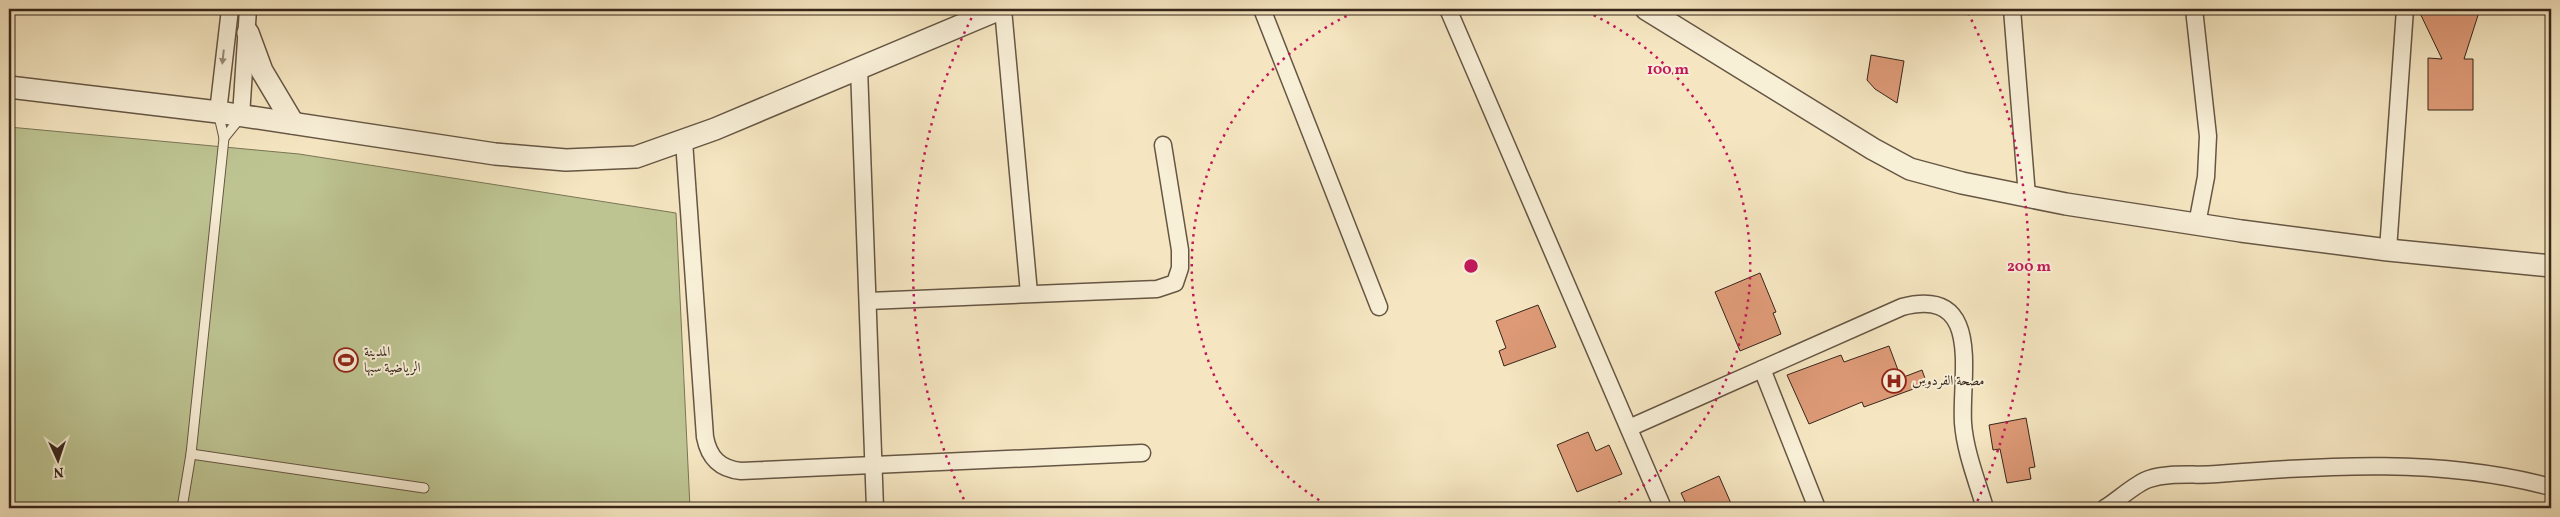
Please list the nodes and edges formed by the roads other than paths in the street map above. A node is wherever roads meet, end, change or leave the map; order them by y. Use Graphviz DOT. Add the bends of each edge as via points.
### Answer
graph roads {
  1 [pos="230,9"];
  2 [pos="248,9"];
  3 [pos="1001,9"];
  4 [pos="1262,9"];
  5 [pos="1448,9"];
  6 [pos="1646,9"];
  7 [pos="2012,9"];
  8 [pos="2194,9"];
  9 [pos="2405,9"];
  10 [pos="248,33"];
  11 [pos="859,68"];
  12 [pos="9,87"];
  13 [pos="218,112"];
  14 [pos="241,116"];
  15 [pos="292,123"];
  16 [pos="224,138"];
  17 [pos="684,141"];
  18 [pos="1163,145"];
  19 [pos="2027,196"];
  20 [pos="2197,224"];
  21 [pos="2388,250"];
  22 [pos="2551,266"];
  23 [pos="1029,293"];
  24 [pos="868,301"];
  25 [pos="1379,307"];
  26 [pos="1762,369"];
  27 [pos="1628,428"];
  28 [pos="1142,453"];
  29 [pos="191,454"];
  30 [pos="874,465"];
  31 [pos="2551,487"];
  32 [pos="424,488"];
  33 [pos="182,508"];
  34 [pos="875,508"];
  35 [pos="1663,508"];
  36 [pos="1817,508"];
  37 [pos="1985,508"];
  38 [pos="2105,508"];
  1 -- 13 [label="street, one-way"];
  2 -- 10 [label="street"];
  3 -- 11 [label="street"];
  3 -- 23 [label="street"];
  4 -- 25 [label="street"];
  5 -- 27 [label="street"];
  6 -- 19 [label="street" via="1910,169"];
  7 -- 19 [label="street"];
  8 -- 20 [label="street" via="2208,136 2206,177"];
  9 -- 21 [label="street"];
  10 -- 14 [label="street"];
  10 -- 15 [label="street" via="262,71"];
  11 -- 17 [label="street"];
  11 -- 24 [label="street"];
  12 -- 13 [label="street"];
  13 -- 14 [label="street"];
  13 -- 16 [label="lane"];
  14 -- 15 [label="street"];
  14 -- 16 [label="lane"];
  15 -- 17 [label="street" via="494,154 566,160 636,157"];
  16 -- 29 [label="lane"];
  17 -- 30 [label="street" via="705,437 711,456 725,468 741,471"];
  18 -- 23 [label="street" via="1180,250 1180,268 1175,283 1157,289"];
  19 -- 20 [label="street"];
  20 -- 21 [label="street"];
  21 -- 22 [label="street"];
  23 -- 24 [label="street"];
  24 -- 30 [label="street"];
  26 -- 27 [label="street"];
  26 -- 36 [label="street"];
  26 -- 37 [label="street" via="1902,307 1919,303 1943,306 1954,318 1962,336 1964,435"];
  27 -- 35 [label="street"];
  28 -- 30 [label="street"];
  29 -- 32 [label="lane"];
  29 -- 33 [label="lane"];
  30 -- 34 [label="street"];
  31 -- 38 [label="street" via="2513,477 2447,470 2326,467 2155,478"];
}
